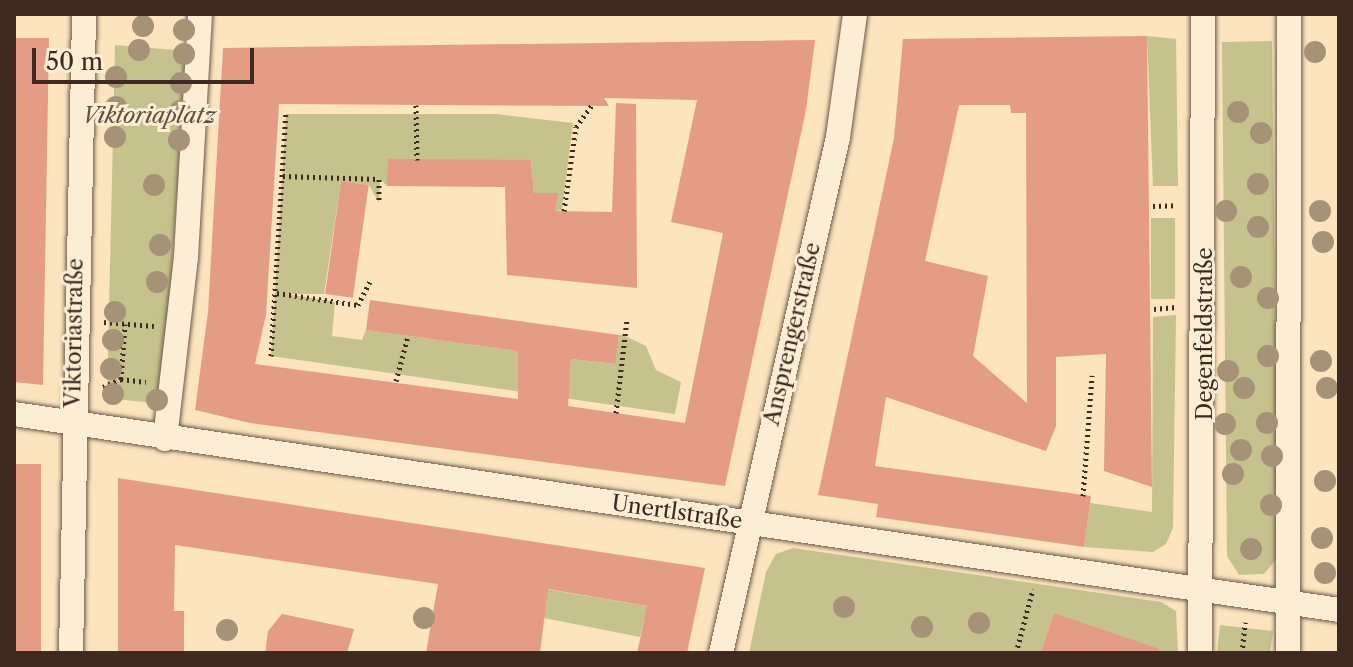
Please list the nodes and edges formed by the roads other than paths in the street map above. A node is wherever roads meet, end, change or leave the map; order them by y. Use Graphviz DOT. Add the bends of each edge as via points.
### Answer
graph roads {
  1 [pos="84,14"];
  2 [pos="200,14"];
  3 [pos="855,14"];
  4 [pos="1203,14"];
  5 [pos="1289,14"];
  6 [pos="14,414"];
  7 [pos="72,423"];
  8 [pos="165,439"];
  9 [pos="749,523"];
  10 [pos="1205,591"];
  11 [pos="1288,603"];
  12 [pos="1339,610"];
  13 [pos="71,653"];
  14 [pos="721,653"];
  15 [pos="1200,653"];
  16 [pos="1288,653"];
  1 -- 7 [label="street, Viktoriastraße"];
  2 -- 8 [label="street" via="179,328"];
  3 -- 9 [label="street, Ansprengerstraße" via="838,137"];
  4 -- 10 [label="street, Degenfeldstraße"];
  5 -- 11 [label="street"];
  6 -- 7 [label="street, Unertlstraße"];
  7 -- 8 [label="street, Unertlstraße"];
  7 -- 13 [label="street, Viktoriastraße"];
  8 -- 9 [label="street, Unertlstraße"];
  9 -- 10 [label="street, Unertlstraße"];
  9 -- 14 [label="street, Ansprengerstraße"];
  10 -- 11 [label="street, Unertlstraße"];
  10 -- 15 [label="street, Degenfeldstraße"];
  11 -- 12 [label="street, Unertlstraße"];
  11 -- 16 [label="street"];
}
